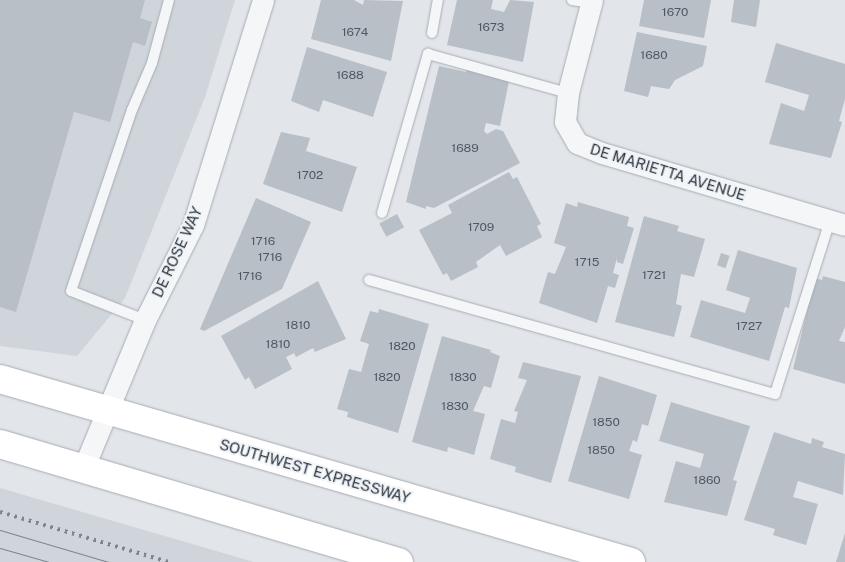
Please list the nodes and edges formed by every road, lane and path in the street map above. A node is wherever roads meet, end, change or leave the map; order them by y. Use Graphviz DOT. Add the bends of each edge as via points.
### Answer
graph roads {
  1 [pos="168,0"];
  2 [pos="263,0"];
  3 [pos="438,0"];
  4 [pos="585,1"];
  5 [pos="432,33"];
  6 [pos="568,93"];
  7 [pos="382,213"];
  8 [pos="837,223"];
  9 [pos="369,280"];
  10 [pos="145,320"];
  11 [pos="0,379"];
  12 [pos="106,412"];
  13 [pos="0,444"];
  14 [pos="82,469"];
  15 [pos="399,562"];
  16 [pos="631,562"];
  1 -- 10 [label="lane" via="152,63 132,110 71,291"];
  2 -- 10 [label="street, DE ROSE WAY" via="193,225"];
  3 -- 5 [label="lane"];
  4 -- 6 [label="street, DE MARIETTA AVENUE"];
  6 -- 7 [label="lane" via="428,54"];
  6 -- 8 [label="street, DE MARIETTA AVENUE" via="565,122 577,143"];
  8 -- 9 [label="lane" via="775,394"];
  10 -- 12 [label="street, DE ROSE WAY"];
  11 -- 12 [label="main road, SOUTHWEST EXPRESSWAY"];
  12 -- 14 [label="street, DE ROSE WAY"];
  12 -- 16 [label="main road, SOUTHWEST EXPRESSWAY"];
  13 -- 14 [label="main road"];
  14 -- 15 [label="main road"];
}
